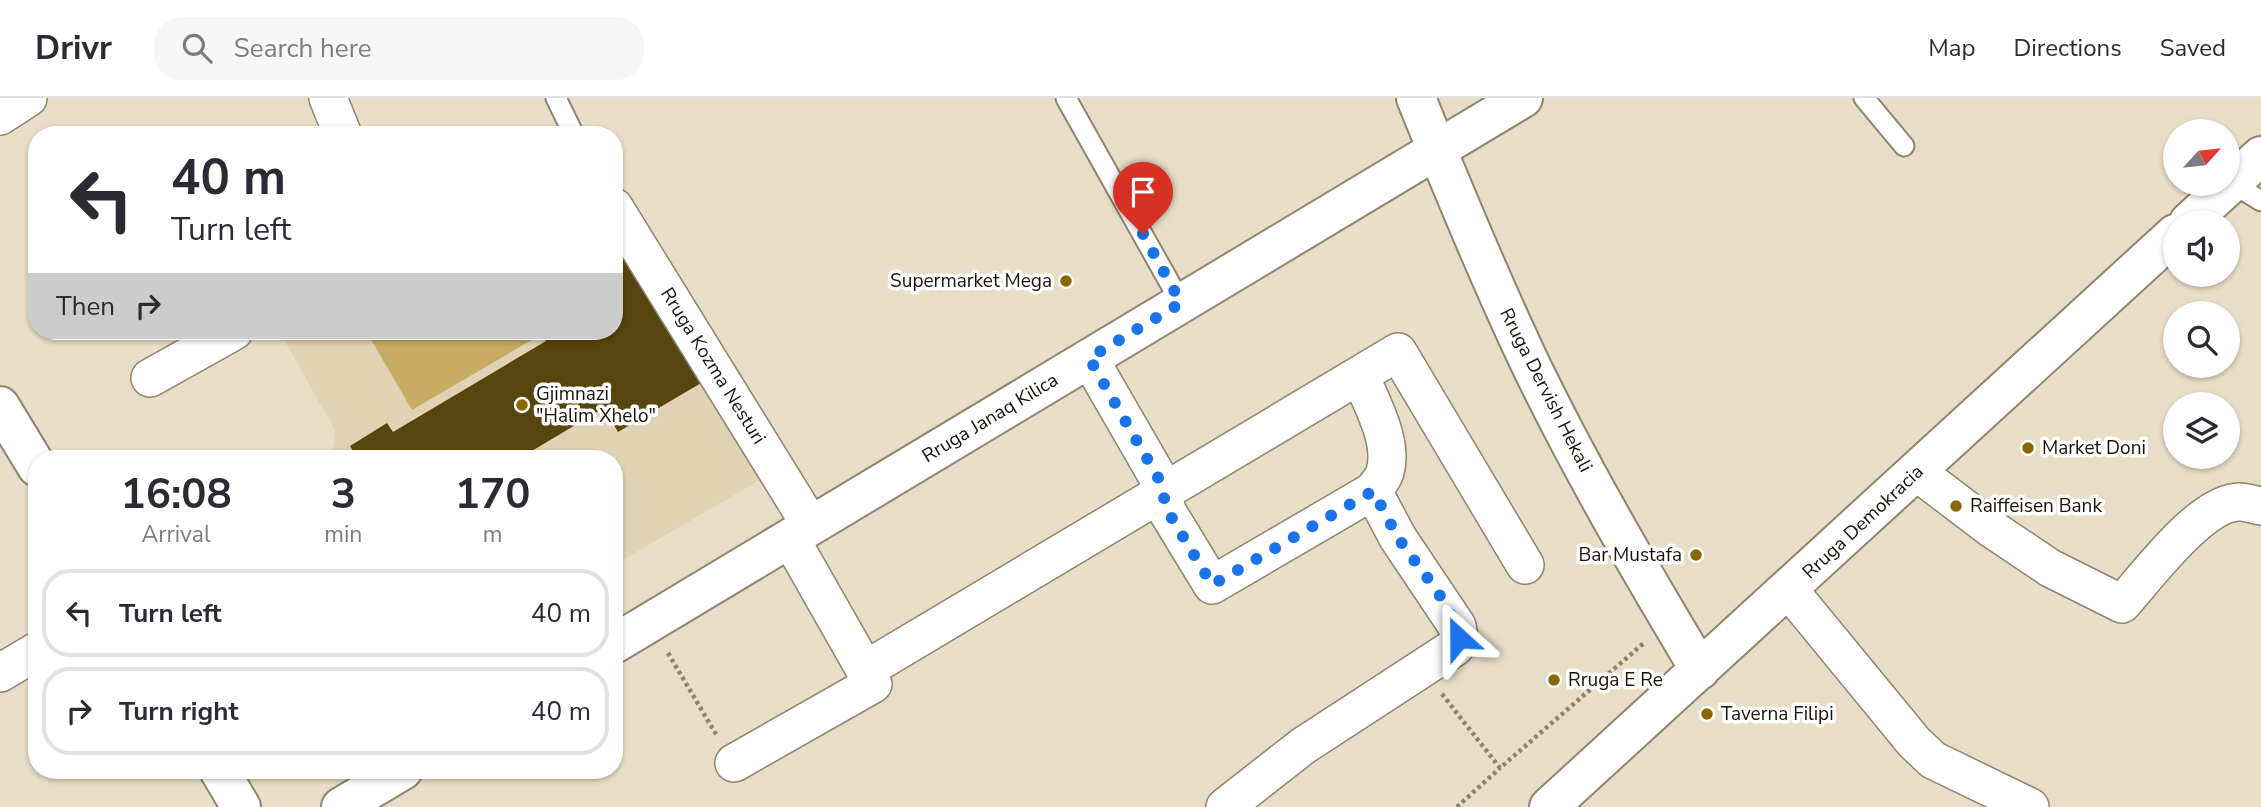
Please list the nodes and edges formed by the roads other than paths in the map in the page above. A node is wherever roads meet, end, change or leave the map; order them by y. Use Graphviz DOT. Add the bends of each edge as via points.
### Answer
graph roads {
  1 [pos="28,98"];
  2 [pos="328,98"];
  3 [pos="556,98"];
  4 [pos="1066,98"];
  5 [pos="1416,98"];
  6 [pos="1523,98"];
  7 [pos="1864,98"];
  8 [pos="0,116"];
  9 [pos="339,126"];
  10 [pos="570,126"];
  11 [pos="1904,146"];
  12 [pos="1437,149"];
  13 [pos="2261,156"];
  14 [pos="2246,192"];
  15 [pos="2212,210"];
  16 [pos="623,222"];
  17 [pos="2163,245"];
  18 [pos="1181,303"];
  19 [pos="218,340"];
  20 [pos="1089,358"];
  21 [pos="1360,375"];
  22 [pos="150,378"];
  23 [pos="2,412"];
  24 [pos="28,453"];
  25 [pos="1917,472"];
  26 [pos="1373,491"];
  27 [pos="1163,492"];
  28 [pos="2261,506"];
  29 [pos="800,532"];
  30 [pos="1525,565"];
  31 [pos="1789,590"];
  32 [pos="623,639"];
  33 [pos="28,656"];
  34 [pos="865,670"];
  35 [pos="1700,670"];
  36 [pos="0,673"];
  37 [pos="734,764"];
  38 [pos="224,779"];
  39 [pos="388,779"];
  40 [pos="241,807"];
  41 [pos="341,807"];
  42 [pos="1225,807"];
  43 [pos="1549,807"];
  44 [pos="2030,807"];
  1 -- 8 [label="street"];
  2 -- 9 [label="street"];
  3 -- 10 [label="lane"];
  4 -- 18 [label="lane"];
  5 -- 12 [label="main road, Rruga Dervish Hekali"];
  6 -- 12 [label="main road, Rruga Janaq Kilica"];
  7 -- 11 [label="lane"];
  12 -- 18 [label="main road, Rruga Janaq Kilica"];
  12 -- 35 [label="main road, Rruga Dervish Hekali" via="1529,360"];
  13 -- 14 [label="main road"];
  14 -- 15 [label="main road"];
  16 -- 29 [label="street, Rruga Kozma Nesturi"];
  17 -- 25 [label="main road, Rruga Demokracia"];
  18 -- 20 [label="main road, Rruga Janaq Kilica"];
  19 -- 22 [label="street"];
  20 -- 27 [label="street"];
  20 -- 29 [label="main road, Rruga Janaq Kilica"];
  21 -- 26 [label="street" via="1388,457 1384,475"];
  21 -- 27 [label="street"];
  21 -- 30 [label="street" via="1398,352"];
  23 -- 24 [label="main road"];
  25 -- 28 [label="street" via="2050,568 2122,604 2198,520 2239,501"];
  25 -- 31 [label="main road, Rruga Demokracia"];
  26 -- 27 [label="street" via="1212,585 1167,510"];
  26 -- 42 [label="street" via="1398,538 1457,626 1455,647 1303,746"];
  27 -- 34 [label="street"];
  29 -- 32 [label="main road, Rruga Janaq Kilica"];
  29 -- 34 [label="street, Rruga Kozma Nesturi"];
  31 -- 35 [label="main road, Rruga Demokracia"];
  31 -- 44 [label="street" via="1933,761"];
  33 -- 36 [label="street"];
  34 -- 37 [label="street" via="873,684"];
  35 -- 43 [label="main road, Rruga Demokracia"];
  38 -- 40 [label="main road"];
  39 -- 41 [label="main road"];
}
